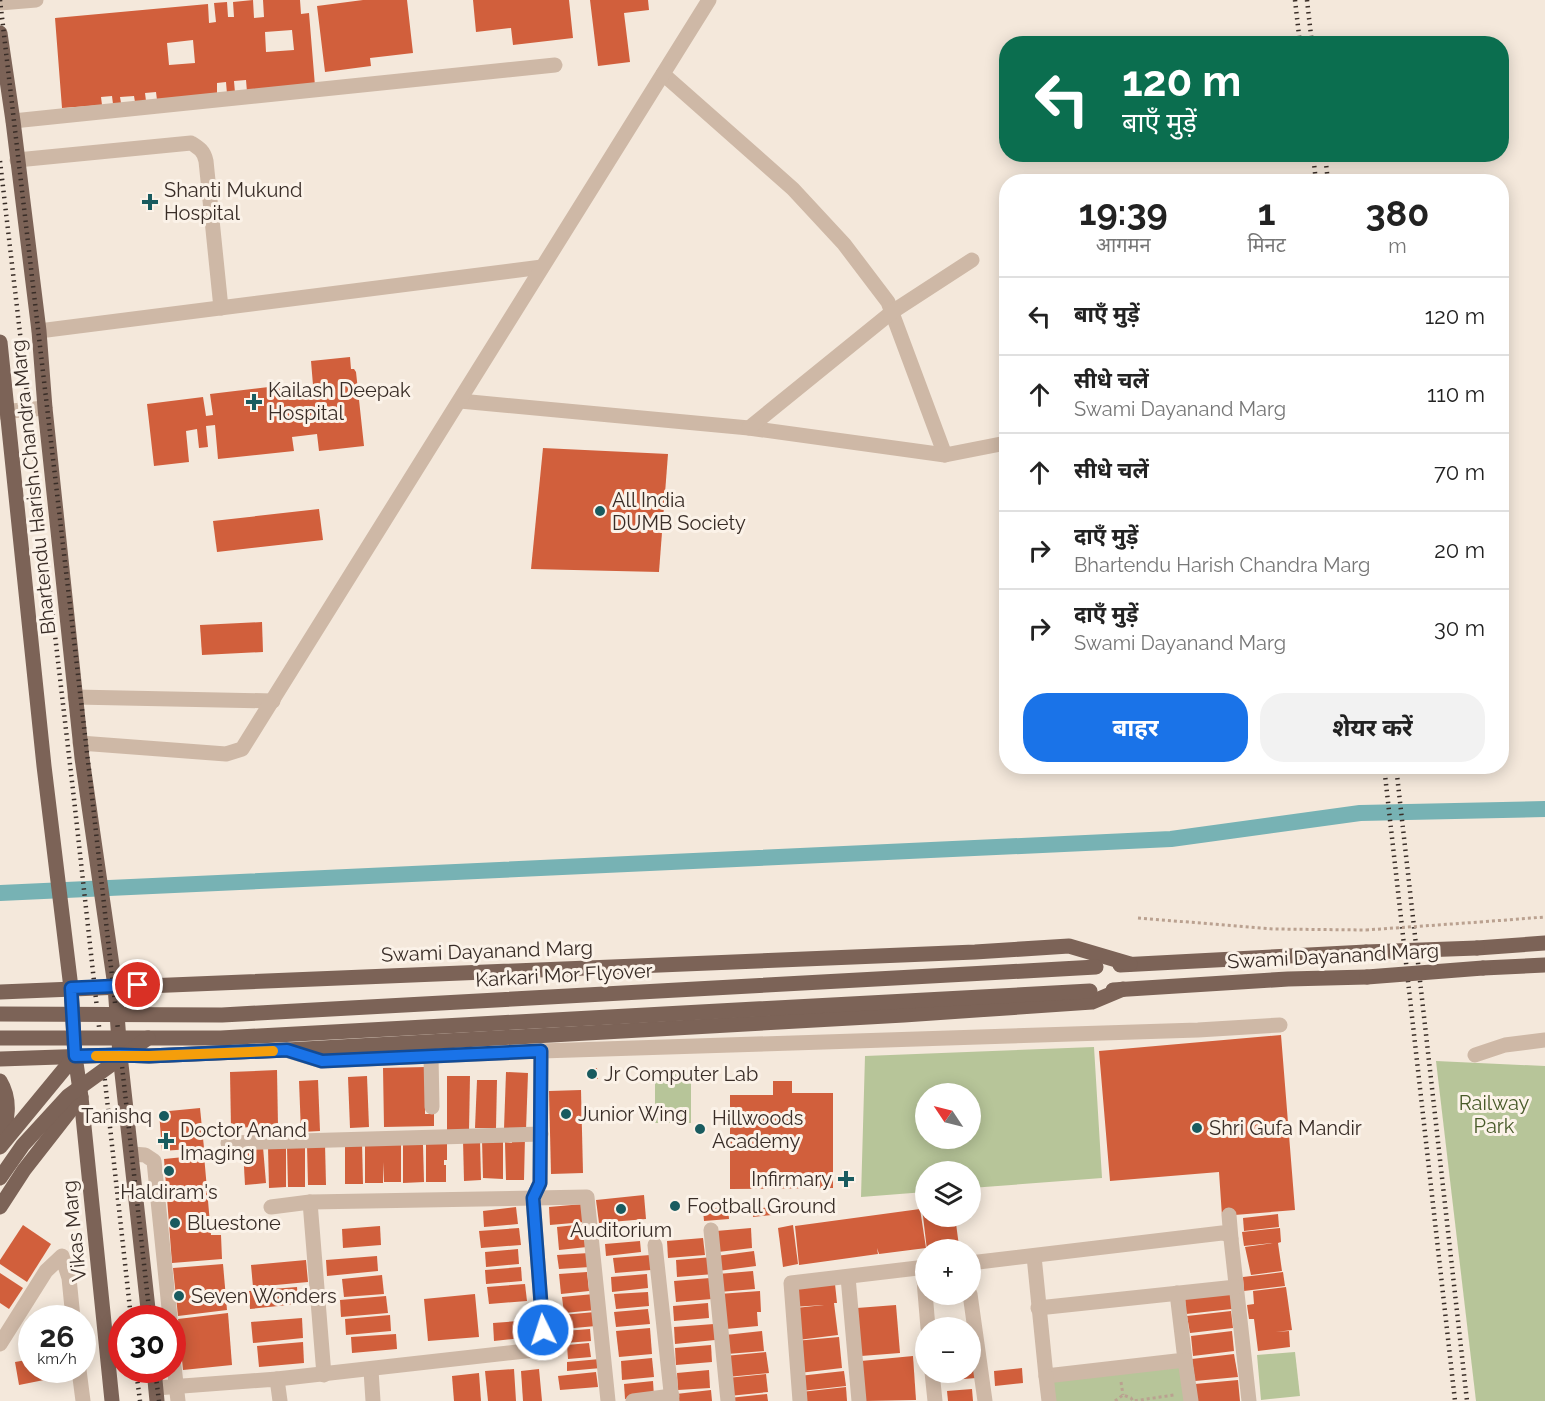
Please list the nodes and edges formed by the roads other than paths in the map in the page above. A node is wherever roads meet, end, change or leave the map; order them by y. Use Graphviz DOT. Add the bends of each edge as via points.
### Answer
graph roads {
  1 [pos="36,0"];
  2 [pos="709,0"];
  3 [pos="0,3"];
  4 [pos="0,33"];
  5 [pos="555,65"];
  6 [pos="663,74"];
  7 [pos="13,121"];
  8 [pos="17,160"];
  9 [pos="972,260"];
  10 [pos="542,267"];
  11 [pos="221,308"];
  12 [pos="892,312"];
  13 [pos="39,331"];
  14 [pos="0,342"];
  15 [pos="459,400"];
  16 [pos="45,408"];
  17 [pos="4,412"];
  18 [pos="749,428"];
  19 [pos="999,444"];
  20 [pos="945,455"];
  21 [pos="75,697"];
  22 [pos="273,701"];
  23 [pos="81,751"];
  24 [pos="1545,943"];
  25 [pos="1130,964"];
  26 [pos="1545,965"];
  27 [pos="115,986"];
  28 [pos="71,988"];
  29 [pos="1123,990"];
  30 [pos="0,992"];
  31 [pos="0,1014"];
  32 [pos="1280,1025"];
  33 [pos="0,1038"];
  34 [pos="148,1038"];
  35 [pos="1545,1040"];
  36 [pos="287,1050"];
  37 [pos="541,1051"];
  38 [pos="120,1055"];
  39 [pos="1475,1055"];
  40 [pos="75,1056"];
  41 [pos="431,1056"];
  42 [pos="0,1059"];
  43 [pos="0,1081"];
  44 [pos="81,1098"];
  45 [pos="432,1107"];
  46 [pos="541,1134"];
  47 [pos="228,1143"];
  48 [pos="0,1147"];
  49 [pos="132,1154"];
  50 [pos="24,1170"];
  51 [pos="0,1178"];
  52 [pos="533,1198"];
  53 [pos="310,1202"];
  54 [pos="0,1207"];
  55 [pos="271,1207"];
  56 [pos="1229,1215"];
  57 [pos="711,1230"];
  58 [pos="1231,1239"];
  59 [pos="656,1245"];
  60 [pos="1034,1256"];
  61 [pos="981,1262"];
  62 [pos="915,1269"];
  63 [pos="848,1277"];
  64 [pos="1236,1287"];
  65 [pos="1177,1293"];
  66 [pos="25,1305"];
  67 [pos="72,1305"];
  68 [pos="148,1305"];
  69 [pos="169,1305"];
  70 [pos="972,1305"];
  71 [pos="1038,1308"];
  72 [pos="18,1315"];
  73 [pos="0,1344"];
  74 [pos="1185,1360"];
  75 [pos="371,1370"];
  76 [pos="324,1375"];
  77 [pos="1046,1376"];
  78 [pos="277,1379"];
  79 [pos="81,1383"];
  80 [pos="933,1383"];
  81 [pos="177,1394"];
  82 [pos="157,1395"];
  83 [pos="672,1398"];
  84 [pos="1185,1398"];
  85 [pos="83,1401"];
  86 [pos="112,1401"];
  87 [pos="280,1401"];
  88 [pos="373,1401"];
  89 [pos="608,1401"];
  90 [pos="633,1401"];
  91 [pos="728,1401"];
  92 [pos="800,1401"];
  93 [pos="859,1401"];
  94 [pos="935,1401"];
  95 [pos="985,1401"];
  96 [pos="1049,1401"];
  97 [pos="1249,1401"];
  1 -- 3 [label="street"];
  2 -- 6 [label="street"];
  4 -- 7 [label="main road, Bhartendu Harish Chandra Marg"];
  5 -- 7 [label="street"];
  6 -- 10 [label="street"];
  6 -- 12 [label="street" via="793,189 844,244"];
  7 -- 8 [label="main road, Bhartendu Harish Chandra Marg"];
  8 -- 11 [label="street" via="191,143 199,148 206,161"];
  8 -- 13 [label="main road, Bhartendu Harish Chandra Marg"];
  9 -- 12 [label="street"];
  10 -- 11 [label="street"];
  10 -- 15 [label="street"];
  11 -- 13 [label="street"];
  12 -- 18 [label="street"];
  12 -- 20 [label="street"];
  13 -- 16 [label="main road, Bhartendu Harish Chandra Marg"];
  14 -- 17 [label="main road, Bhartendu Harish Chandra Marg"];
  15 -- 18 [label="street"];
  15 -- 22 [label="street"];
  16 -- 17 [label="street"];
  16 -- 21 [label="main road, Bhartendu Harish Chandra Marg"];
  17 -- 28 [label="main road, Bhartendu Harish Chandra Marg"];
  18 -- 20 [label="street"];
  19 -- 20 [label="street"];
  21 -- 22 [label="street"];
  21 -- 23 [label="main road, Bhartendu Harish Chandra Marg"];
  22 -- 23 [label="street" via="242,749 233,753"];
  23 -- 27 [label="main road, Bhartendu Harish Chandra Marg"];
  24 -- 25 [label="main road, Swami Dayanand Marg, bridge"];
  25 -- 27 [label="main road, Swami Dayanand Marg" via="1069,946"];
  25 -- 31 [label="main road, Karkari Mor Flyover, bridge" via="222,1015"];
  26 -- 29 [label="main road, Swami Dayanand Marg, bridge"];
  27 -- 28 [label="main road, Swami Dayanand Marg"];
  27 -- 38 [label="main road"];
  28 -- 30 [label="main road, Swami Dayanand Marg"];
  28 -- 40 [label="main road"];
  29 -- 34 [label="main road, bridge" via="220,1038"];
  29 -- 36 [label="main road" via="1092,1002 984,1010"];
  32 -- 37 [label="street"];
  33 -- 34 [label="main road, bridge"];
  34 -- 51 [label="main road, bridge" via="68,1096 23,1145"];
  35 -- 39 [label="street" via="1505,1045"];
  36 -- 38 [label="main road"];
  36 -- 41 [label="street" via="322,1061"];
  37 -- 41 [label="street"];
  37 -- 46 [label="street"];
  38 -- 40 [label="main road"];
  38 -- 49 [label="main road"];
  40 -- 42 [label="main road"];
  40 -- 44 [label="main road, Vikas Marg"];
  40 -- 48 [label="main road"];
  41 -- 45 [label="street"];
  43 -- 48 [label="main road" via="8,1108"];
  44 -- 50 [label="main road"];
  44 -- 86 [label="main road, Vikas Marg"];
  46 -- 47 [label="street"];
  46 -- 52 [label="street" via="540,1183"];
  48 -- 50 [label="main road"];
  49 -- 68 [label="main road"];
  49 -- 69 [label="street" via="154,1161"];
  50 -- 54 [label="main road"];
  52 -- 53 [label="street"];
  52 -- 75 [label="street" via="543,1330 535,1350"];
  52 -- 89 [label="street" via="587,1197"];
  53 -- 55 [label="street"];
  53 -- 76 [label="street"];
  56 -- 58 [label="street"];
  57 -- 91 [label="street"];
  58 -- 60 [label="street" via="1222,1233"];
  58 -- 64 [label="street"];
  59 -- 83 [label="street"];
  60 -- 61 [label="street"];
  60 -- 71 [label="street"];
  62 -- 63 [label="street"];
  63 -- 92 [label="street" via="791,1283"];
  63 -- 93 [label="street"];
  64 -- 65 [label="street"];
  64 -- 97 [label="street"];
  65 -- 71 [label="street"];
  65 -- 74 [label="street"];
  66 -- 67 [label="street" via="46,1271 62,1256"];
  70 -- 95 [label="street"];
  71 -- 77 [label="street"];
  72 -- 73 [label="street"];
  74 -- 77 [label="street"];
  74 -- 84 [label="street"];
  75 -- 76 [label="street"];
  75 -- 88 [label="street"];
  76 -- 78 [label="street"];
  77 -- 96 [label="street"];
  78 -- 81 [label="street"];
  78 -- 87 [label="street"];
  79 -- 85 [label="street"];
  80 -- 94 [label="street"];
  81 -- 82 [label="street"];
  83 -- 90 [label="street"];
}
